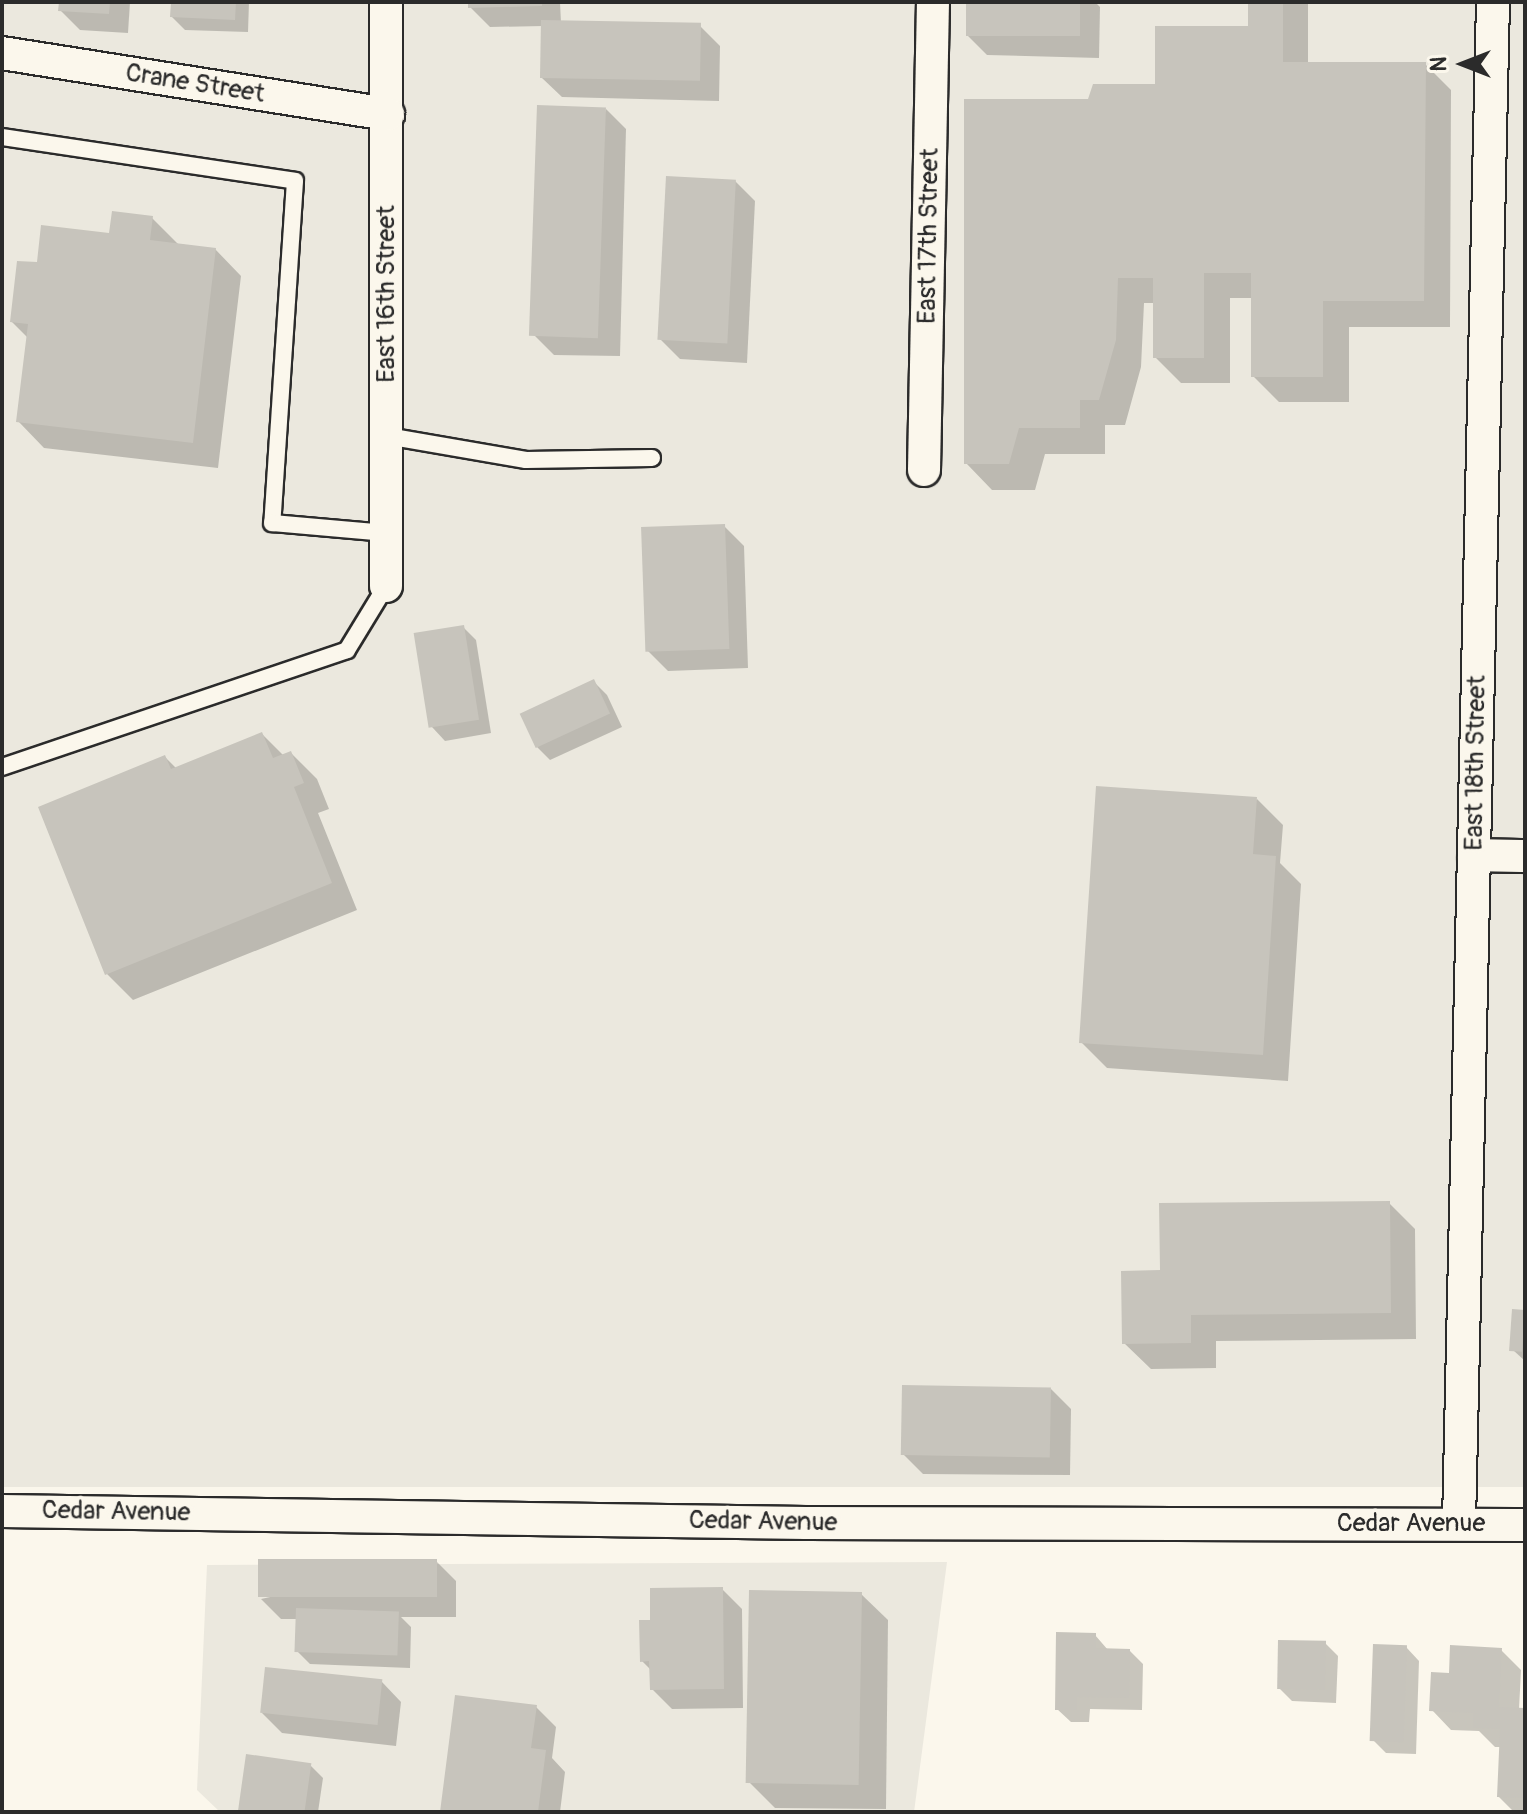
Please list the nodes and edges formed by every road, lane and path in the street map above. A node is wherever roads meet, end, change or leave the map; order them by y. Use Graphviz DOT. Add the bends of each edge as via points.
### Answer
graph roads {
  1 [pos="386,2"];
  2 [pos="933,2"];
  3 [pos="1493,2"];
  4 [pos="2,53"];
  5 [pos="388,114"];
  6 [pos="2,137"];
  7 [pos="387,436"];
  8 [pos="652,458"];
  9 [pos="924,470"];
  10 [pos="387,533"];
  11 [pos="386,586"];
  12 [pos="2,767"];
  13 [pos="1474,855"];
  14 [pos="1525,856"];
  15 [pos="2,1511"];
  16 [pos="1459,1523"];
  17 [pos="1525,1525"];
  1 -- 5 [label="street, East 16th Street"];
  2 -- 9 [label="street, East 17th Street"];
  3 -- 13 [label="street, East 18th Street"];
  4 -- 5 [label="street, Crane Street"];
  5 -- 7 [label="street, East 16th Street"];
  6 -- 10 [label="lane" via="295,181 272,523"];
  7 -- 8 [label="lane" via="526,460"];
  7 -- 10 [label="street, East 16th Street"];
  10 -- 11 [label="street, East 16th Street"];
  11 -- 12 [label="lane" via="347,650"];
  13 -- 14 [label="street"];
  13 -- 16 [label="street, East 18th Street"];
  15 -- 16 [label="street, Cedar Avenue" via="806,1523"];
  16 -- 17 [label="street, Cedar Avenue"];
}
